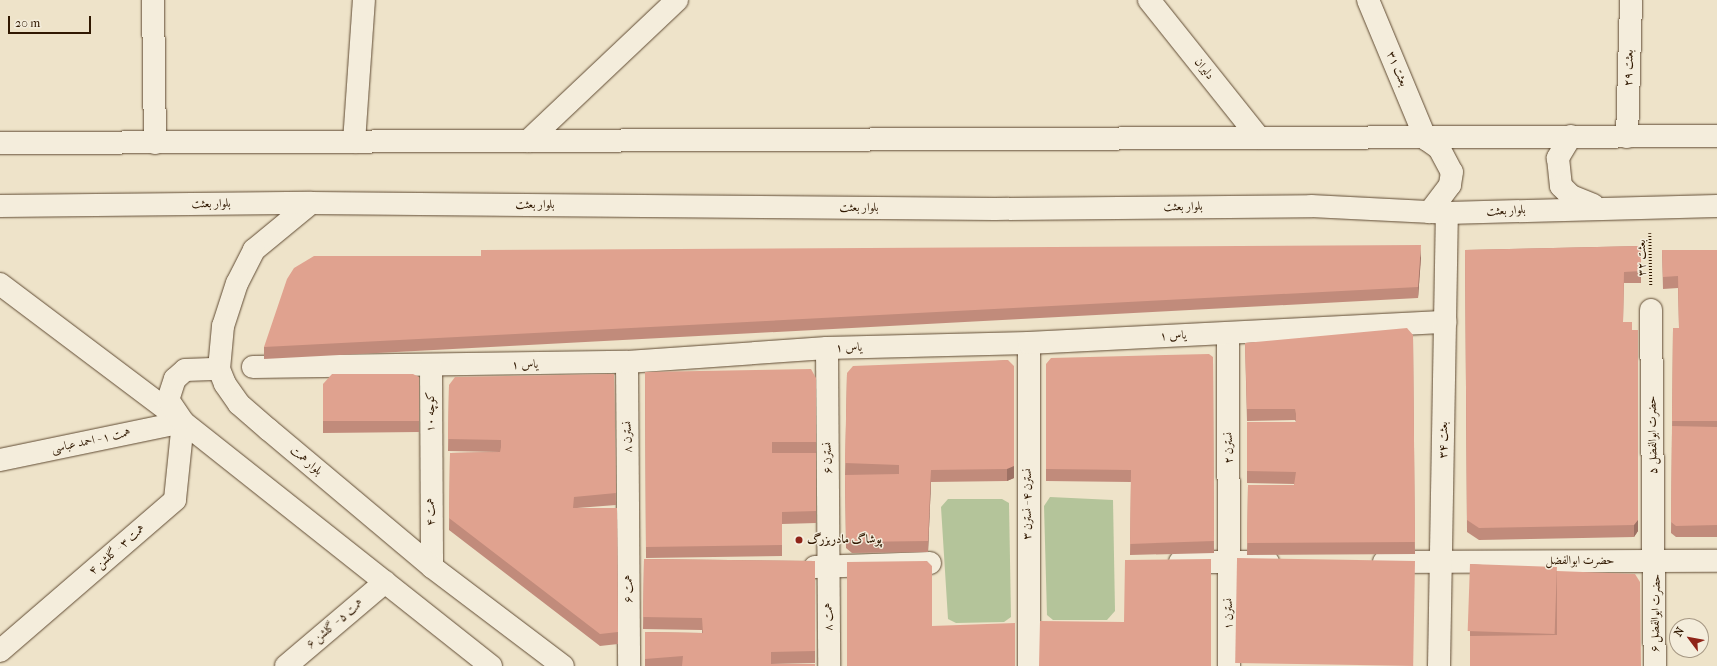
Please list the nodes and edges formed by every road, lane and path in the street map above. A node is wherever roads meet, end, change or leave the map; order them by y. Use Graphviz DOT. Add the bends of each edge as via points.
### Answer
graph roads {
  1 [pos="153,0"];
  2 [pos="364,0"];
  3 [pos="677,0"];
  4 [pos="1149,0"];
  5 [pos="1368,0"];
  6 [pos="1631,0"];
  7 [pos="1571,136"];
  8 [pos="1627,136"];
  9 [pos="1717,136"];
  10 [pos="1259,138"];
  11 [pos="1426,138"];
  12 [pos="528,141"];
  13 [pos="354,142"];
  14 [pos="0,143"];
  15 [pos="155,143"];
  16 [pos="311,203"];
  17 [pos="0,206"];
  18 [pos="1598,206"];
  19 [pos="1650,206"];
  20 [pos="1717,206"];
  21 [pos="1438,213"];
  22 [pos="0,284"];
  23 [pos="1652,310"];
  24 [pos="1445,322"];
  25 [pos="1228,333"];
  26 [pos="1029,343"];
  27 [pos="827,348"];
  28 [pos="627,362"];
  29 [pos="253,367"];
  30 [pos="431,367"];
  31 [pos="219,369"];
  32 [pos="183,422"];
  33 [pos="1252,429"];
  34 [pos="1229,430"];
  35 [pos="1653,436"];
  36 [pos="1677,436"];
  37 [pos="430,457"];
  38 [pos="454,457"];
  39 [pos="828,457"];
  40 [pos="805,458"];
  41 [pos="0,460"];
  42 [pos="1229,490"];
  43 [pos="1252,491"];
  44 [pos="607,512"];
  45 [pos="629,512"];
  46 [pos="1656,560"];
  47 [pos="1717,561"];
  48 [pos="1161,562"];
  49 [pos="1229,562"];
  50 [pos="1292,562"];
  51 [pos="1364,562"];
  52 [pos="1442,562"];
  53 [pos="930,563"];
  54 [pos="432,567"];
  55 [pos="629,567"];
  56 [pos="653,567"];
  57 [pos="797,567"];
  58 [pos="829,567"];
  59 [pos="385,582"];
  60 [pos="629,638"];
  61 [pos="652,638"];
  62 [pos="0,651"];
  63 [pos="286,666"];
  64 [pos="491,666"];
  65 [pos="563,666"];
  66 [pos="629,666"];
  67 [pos="829,666"];
  68 [pos="1029,666"];
  69 [pos="1229,666"];
  70 [pos="1438,666"];
  71 [pos="1655,666"];
  1 -- 15 [label="street"];
  2 -- 13 [label="street"];
  3 -- 12 [label="street"];
  4 -- 10 [label="street, دلیران"];
  5 -- 11 [label="street, بعثت ۳۱"];
  6 -- 8 [label="street, بعثت ۲۹"];
  7 -- 8 [label="street"];
  7 -- 11 [label="street"];
  7 -- 18 [label="street" via="1558,158 1561,186 1571,196"];
  8 -- 9 [label="street"];
  10 -- 11 [label="street"];
  10 -- 12 [label="street"];
  11 -- 21 [label="street" via="1439,148 1452,172 1450,185"];
  12 -- 13 [label="street"];
  13 -- 15 [label="street"];
  14 -- 15 [label="street"];
  16 -- 17 [label="street, بلوار بعثت"];
  16 -- 21 [label="street, بلوار بعثت" via="995,209 1311,206"];
  16 -- 31 [label="street" via="254,250 237,282 223,326"];
  18 -- 19 [label="street, بلوار بعثت"];
  18 -- 21 [label="street, بلوار بعثت"];
  19 -- 20 [label="street, بلوار بعثت"];
  19 -- 23 [label="path, بعثت ۳۲"];
  21 -- 24 [label="street, بعثت ۳۴"];
  22 -- 32 [label="street"];
  23 -- 35 [label="street, حضرت ابوالفضل ۵"];
  24 -- 25 [label="street, یاس ۱"];
  24 -- 52 [label="street, بعثت ۳۴"];
  25 -- 26 [label="street, یاس ۱"];
  25 -- 34 [label="street, نسترن ۲"];
  26 -- 27 [label="street, یاس ۱"];
  26 -- 68 [label="street, نسترن ۴ - نسترن ۳"];
  27 -- 28 [label="street, یاس ۱"];
  27 -- 39 [label="street, نسترن ۶"];
  28 -- 30 [label="street, یاس ۱"];
  28 -- 45 [label="street, نسترن ۸"];
  29 -- 30 [label="street, یاس ۱"];
  30 -- 37 [label="street, کوچه ۱۰"];
  31 -- 32 [label="street" via="185,370 175,379 168,400"];
  31 -- 54 [label="street, بلوار همت" via="239,404"];
  32 -- 41 [label="street, همت ۱ - احمد عباسی"];
  32 -- 59 [label="street"];
  32 -- 62 [label="street, همت ۳ - گلشن ۴" via="175,500"];
  33 -- 34 [label="street"];
  34 -- 42 [label="street, نسترن ۲"];
  35 -- 36 [label="street"];
  35 -- 46 [label="street, حضرت ابوالفضل ۵"];
  37 -- 38 [label="street"];
  37 -- 54 [label="street, همت ۴"];
  39 -- 40 [label="street"];
  39 -- 58 [label="street, نسترن ۶"];
  42 -- 43 [label="street"];
  42 -- 49 [label="street, نسترن ۲"];
  44 -- 45 [label="street"];
  45 -- 55 [label="street, همت ۶"];
  46 -- 47 [label="street, حضرت ابوالفضل"];
  46 -- 52 [label="street, حضرت ابوالفضل"];
  46 -- 71 [label="street, حضرت ابوالفضل ۶"];
  48 -- 49 [label="street"];
  49 -- 50 [label="street"];
  49 -- 69 [label="street, نسترن ۱"];
  51 -- 52 [label="street, حضرت ابوالفضل"];
  52 -- 70 [label="street, بعثت ۳۴"];
  53 -- 58 [label="street"];
  54 -- 65 [label="street, بلوار همت"];
  55 -- 56 [label="street"];
  55 -- 60 [label="street, همت ۶"];
  57 -- 58 [label="street"];
  58 -- 67 [label="street, همت ۸"];
  59 -- 63 [label="street, همت ۵ - گلشن ۶"];
  59 -- 64 [label="street"];
  60 -- 61 [label="street"];
  60 -- 66 [label="street, همت ۶"];
}
